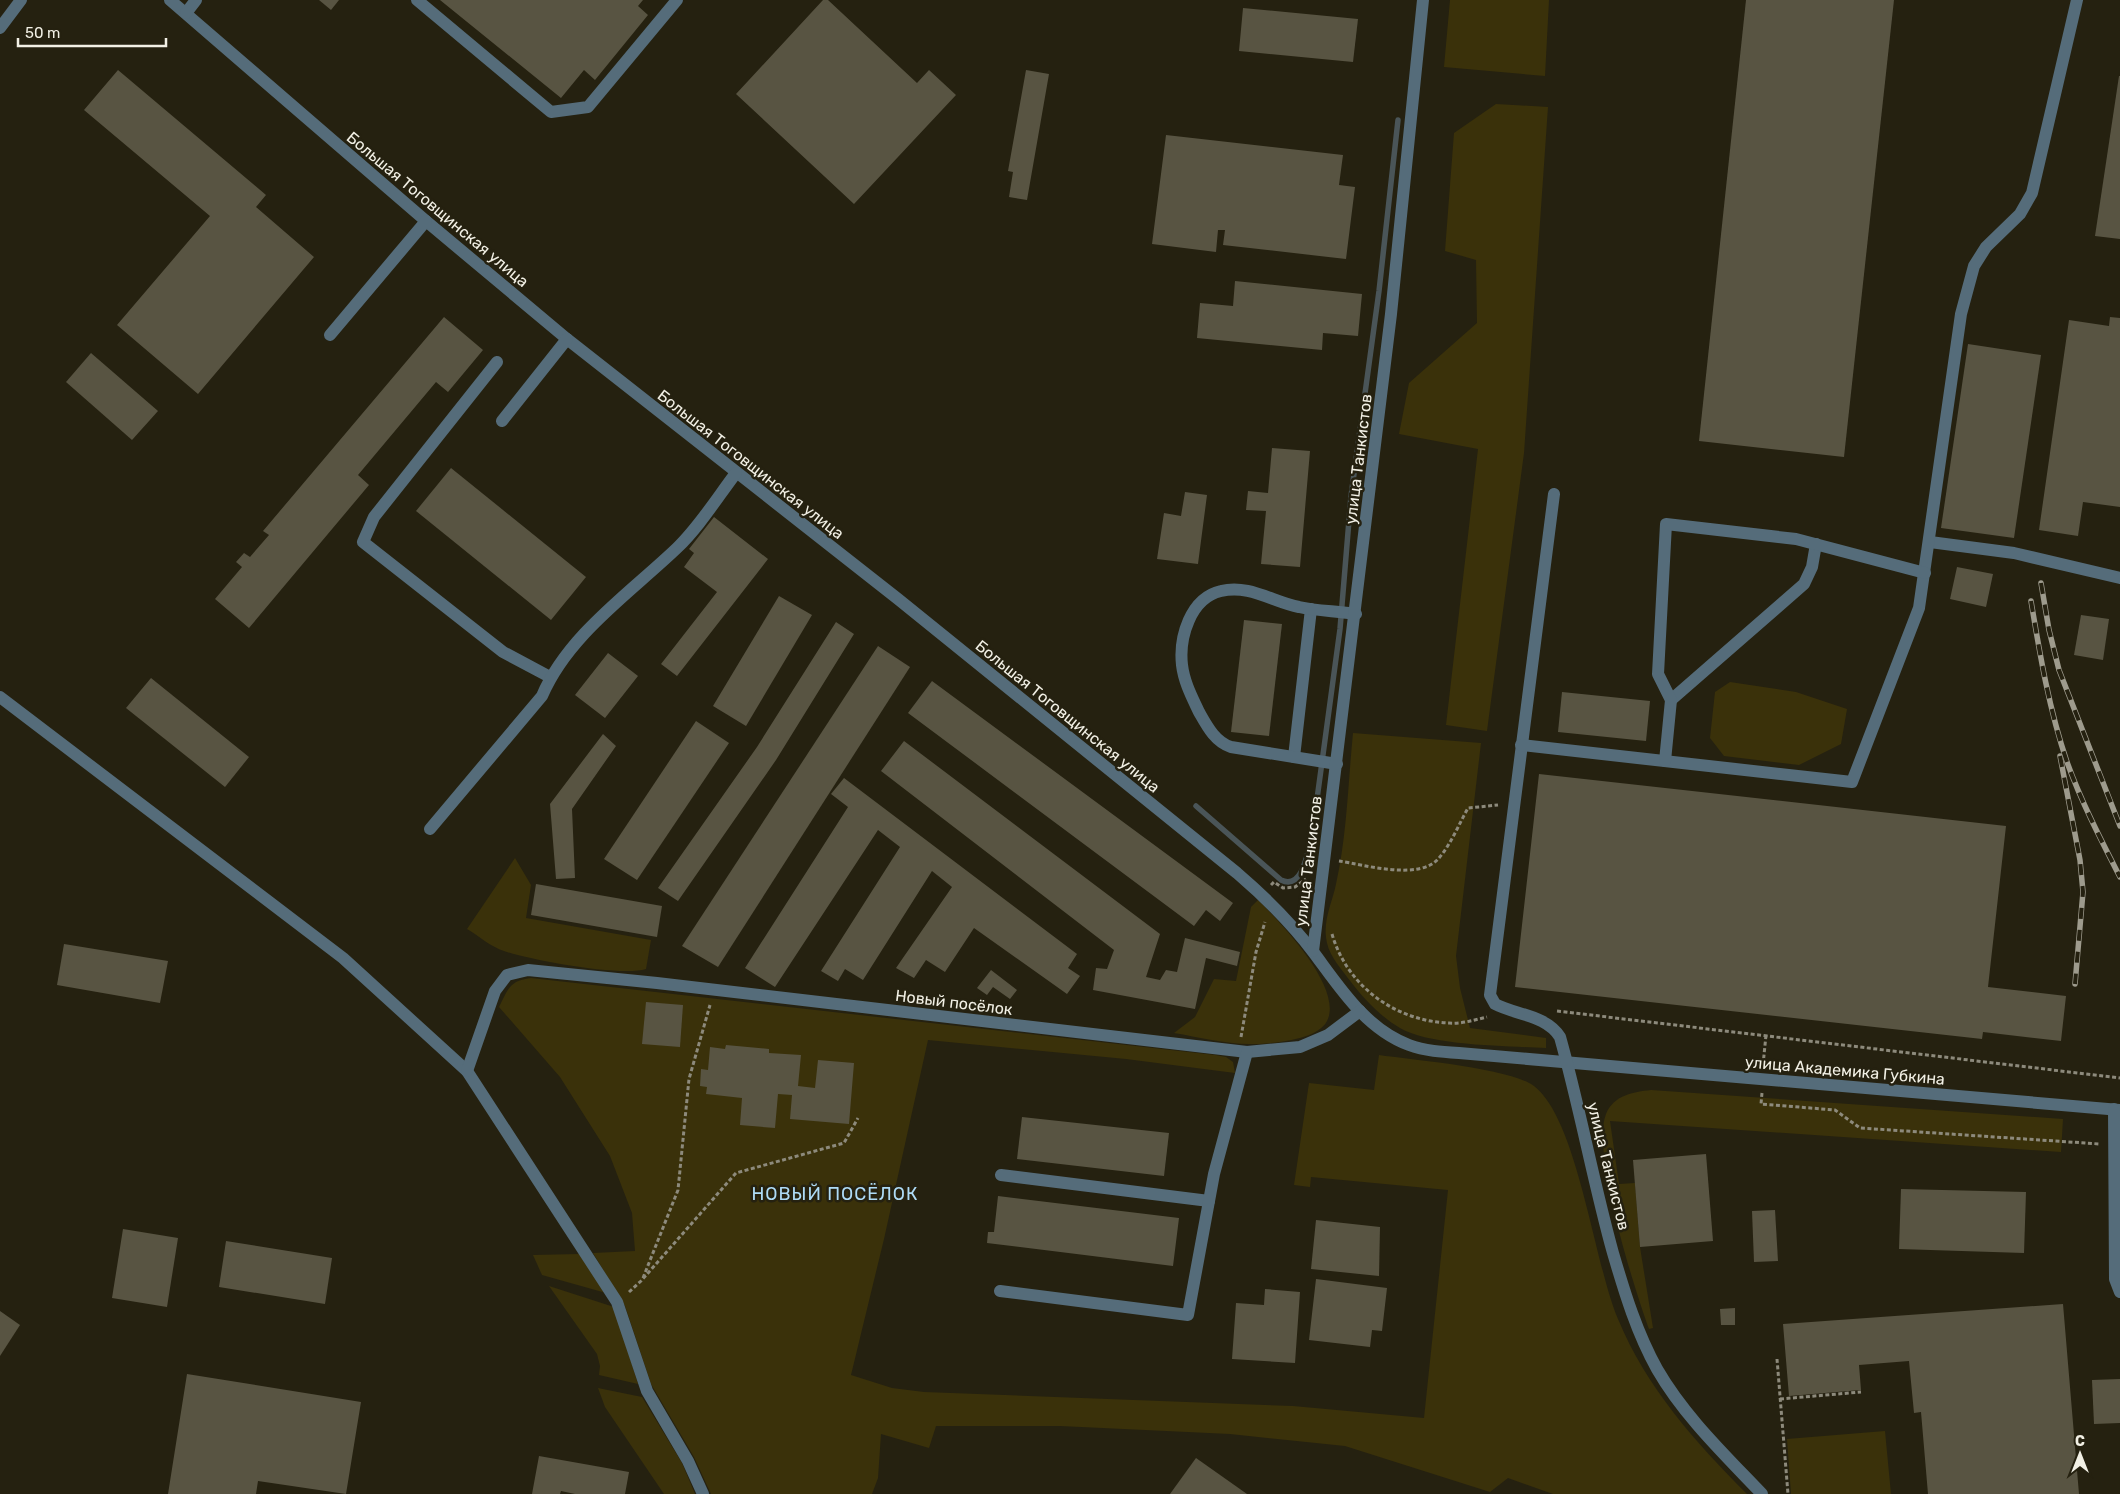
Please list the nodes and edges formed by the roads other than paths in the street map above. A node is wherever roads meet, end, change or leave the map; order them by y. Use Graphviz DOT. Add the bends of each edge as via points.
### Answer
graph roads {
  1 [pos="21,0"];
  2 [pos="170,0"];
  3 [pos="196,0"];
  4 [pos="417,0"];
  5 [pos="677,0"];
  6 [pos="1423,0"];
  7 [pos="2078,0"];
  8 [pos="186,13"];
  9 [pos="0,28"];
  10 [pos="426,221"];
  11 [pos="330,335"];
  12 [pos="568,339"];
  13 [pos="497,362"];
  14 [pos="502,421"];
  15 [pos="736,473"];
  16 [pos="1554,494"];
  17 [pos="1930,542"];
  18 [pos="1816,544"];
  19 [pos="1924,572"];
  20 [pos="2120,578"];
  21 [pos="1311,609"];
  22 [pos="1356,614"];
  23 [pos="550,677"];
  24 [pos="0,697"];
  25 [pos="1672,700"];
  26 [pos="1521,745"];
  27 [pos="1294,757"];
  28 [pos="1665,761"];
  29 [pos="1337,764"];
  30 [pos="430,829"];
  31 [pos="1313,951"];
  32 [pos="1360,1011"];
  33 [pos="1243,1052"];
  34 [pos="1567,1063"];
  35 [pos="467,1071"];
  36 [pos="2117,1110"];
  37 [pos="1001,1175"];
  38 [pos="1209,1201"];
  39 [pos="1000,1291"];
  40 [pos="2120,1292"];
  41 [pos="703,1494"];
  42 [pos="1762,1494"];
  1 -- 9 [label="street"];
  2 -- 8 [label="street, Большая Тоговщинская улица"];
  3 -- 8 [label="street"];
  4 -- 5 [label="street" via="551,112 588,107"];
  6 -- 22 [label="street, улица Танкистов"];
  7 -- 17 [label="street" via="2032,192 2020,214 1986,247 1974,266 1961,314"];
  8 -- 10 [label="street, Большая Тоговщинская улица"];
  10 -- 11 [label="street"];
  10 -- 12 [label="street, Большая Тоговщинская улица"];
  12 -- 14 [label="street"];
  12 -- 15 [label="street, Большая Тоговщинская улица"];
  13 -- 23 [label="street" via="374,517 364,542 504,652"];
  15 -- 23 [label="street" via="679,546 585,634"];
  15 -- 31 [label="street, Большая Тоговщинская улица" via="1264,896"];
  16 -- 26 [label="street"];
  17 -- 19 [label="street"];
  17 -- 20 [label="street" via="2014,554"];
  18 -- 19 [label="street"];
  18 -- 25 [label="street" via="1812,567 1804,584"];
  18 -- 25 [label="street" via="1666,524 1658,674"];
  19 -- 28 [label="street" via="1919,608 1852,782"];
  21 -- 22 [label="street"];
  21 -- 27 [label="street"];
  21 -- 27 [label="street" via="1252,592 1221,591 1196,607 1182,643 1182,666 1189,692 1217,739 1231,747"];
  22 -- 29 [label="street, улица Танкистов"];
  23 -- 30 [label="street" via="542,696"];
  24 -- 35 [label="street" via="343,958"];
  25 -- 28 [label="street"];
  26 -- 28 [label="street"];
  26 -- 34 [label="street" via="1490,995 1495,1004 1554,1027"];
  27 -- 29 [label="street"];
  29 -- 31 [label="street, улица Танкистов"];
  31 -- 32 [label="street, улица Танкистов" via="1338,987"];
  32 -- 33 [label="street, Новый посёлок" via="1328,1035 1300,1047"];
  32 -- 34 [label="street, улица Танкистов" via="1388,1034 1409,1045"];
  33 -- 35 [label="street, Новый посёлок" via="528,970 508,975 495,991"];
  33 -- 38 [label="street"];
  34 -- 36 [label="street, улица Академика Губкина"];
  34 -- 42 [label="street, улица Танкистов" via="1605,1222 1624,1291 1644,1346 1669,1388 1697,1424"];
  35 -- 41 [label="street" via="617,1302 647,1391 688,1461"];
  36 -- 40 [label="street" via="2115,1279"];
  37 -- 38 [label="street"];
  38 -- 39 [label="street" via="1188,1315"];
}
